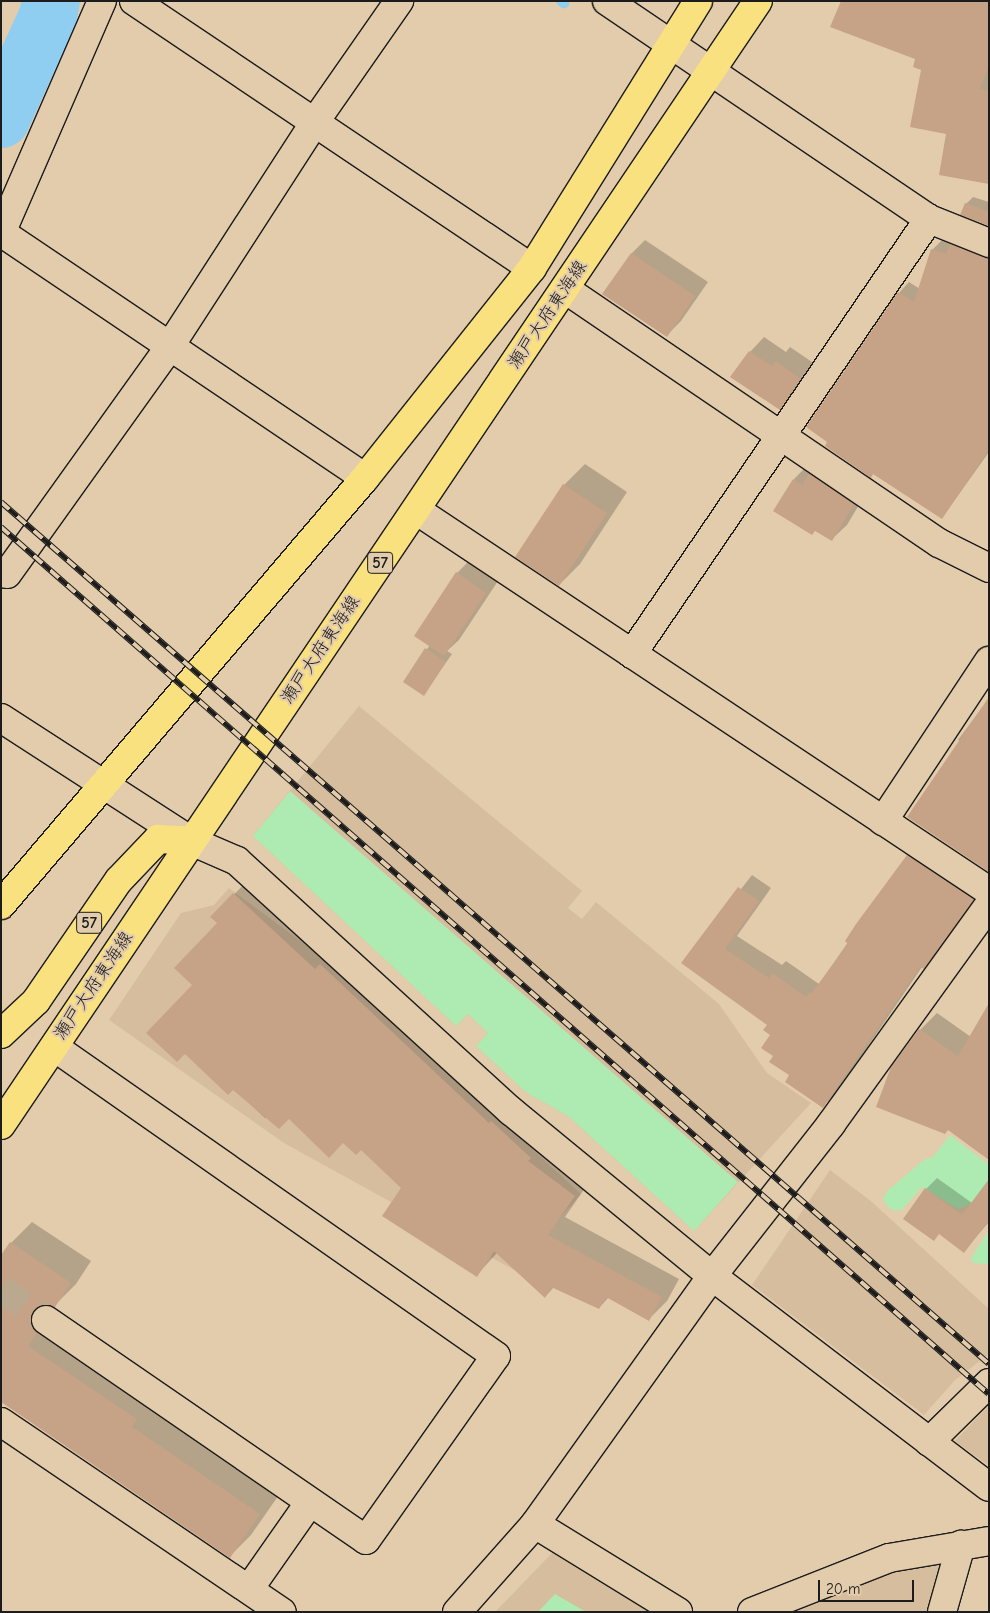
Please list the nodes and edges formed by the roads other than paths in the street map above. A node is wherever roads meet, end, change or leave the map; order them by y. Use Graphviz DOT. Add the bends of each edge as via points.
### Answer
graph roads {
  1 [pos="102,1"];
  2 [pos="134,1"];
  3 [pos="399,1"];
  4 [pos="607,1"];
  5 [pos="698,1"];
  6 [pos="758,1"];
  7 [pos="672,44"];
  8 [pos="712,70"];
  9 [pos="314,123"];
  10 [pos="929,219"];
  11 [pos="1,233"];
  12 [pos="989,243"];
  13 [pos="532,268"];
  14 [pos="565,289"];
  15 [pos="170,346"];
  16 [pos="781,436"];
  17 [pos="365,478"];
  18 [pos="416,510"];
  19 [pos="989,568"];
  20 [pos="3,575"];
  21 [pos="632,654"];
  22 [pos="989,661"];
  23 [pos="1,718"];
  24 [pos="103,783"];
  25 [pos="883,821"];
  26 [pos="191,841"];
  27 [pos="1,905"];
  28 [pos="987,906"];
  29 [pos="1,1034"];
  30 [pos="54,1047"];
  31 [pos="1,1125"];
  32 [pos="712,1276"];
  33 [pos="46,1320"];
  34 [pos="989,1383"];
  35 [pos="1,1422"];
  36 [pos="929,1442"];
  37 [pos="989,1487"];
  38 [pos="310,1502"];
  39 [pos="534,1524"];
  40 [pos="989,1541"];
  41 [pos="962,1546"];
  42 [pos="249,1589"];
  43 [pos="282,1612"];
  44 [pos="457,1612"];
  45 [pos="678,1612"];
  46 [pos="752,1612"];
  47 [pos="942,1612"];
  1 -- 11 [label="street"];
  2 -- 9 [label="street"];
  3 -- 9 [label="street"];
  4 -- 7 [label="street"];
  5 -- 7 [label="main road"];
  6 -- 8 [label="main road, 瀬戸大府東海線 / 57"];
  7 -- 8 [label="street"];
  7 -- 13 [label="main road"];
  8 -- 10 [label="street"];
  8 -- 14 [label="main road, 瀬戸大府東海線 / 57"];
  9 -- 13 [label="street"];
  9 -- 15 [label="street"];
  10 -- 12 [label="street"];
  10 -- 16 [label="street"];
  11 -- 15 [label="street"];
  13 -- 17 [label="main road"];
  14 -- 16 [label="street"];
  14 -- 18 [label="main road, 瀬戸大府東海線 / 57"];
  15 -- 17 [label="street"];
  15 -- 20 [label="street"];
  16 -- 19 [label="street" via="939,543"];
  16 -- 21 [label="street"];
  17 -- 24 [label="main road"];
  18 -- 21 [label="street"];
  18 -- 26 [label="main road, 瀬戸大府東海線 / 57"];
  21 -- 25 [label="street"];
  22 -- 25 [label="street"];
  23 -- 24 [label="street"];
  24 -- 26 [label="street"];
  24 -- 27 [label="main road"];
  25 -- 28 [label="street"];
  26 -- 29 [label="main road, 57" via="158,839 119,880 36,1001"];
  26 -- 30 [label="main road, 瀬戸大府東海線 / 57"];
  26 -- 32 [label="street" via="237,861 511,1111"];
  28 -- 32 [label="street" via="831,1124"];
  30 -- 31 [label="main road, 瀬戸大府東海線 / 57"];
  30 -- 38 [label="street" via="496,1356 366,1540"];
  32 -- 36 [label="street"];
  32 -- 39 [label="street"];
  33 -- 38 [label="street"];
  34 -- 36 [label="street"];
  35 -- 42 [label="street"];
  36 -- 37 [label="street"];
  38 -- 42 [label="street"];
  39 -- 44 [label="street"];
  39 -- 45 [label="street"];
  40 -- 41 [label="street"];
  41 -- 46 [label="street" via="889,1558"];
  41 -- 47 [label="street"];
  42 -- 43 [label="street"];
}
